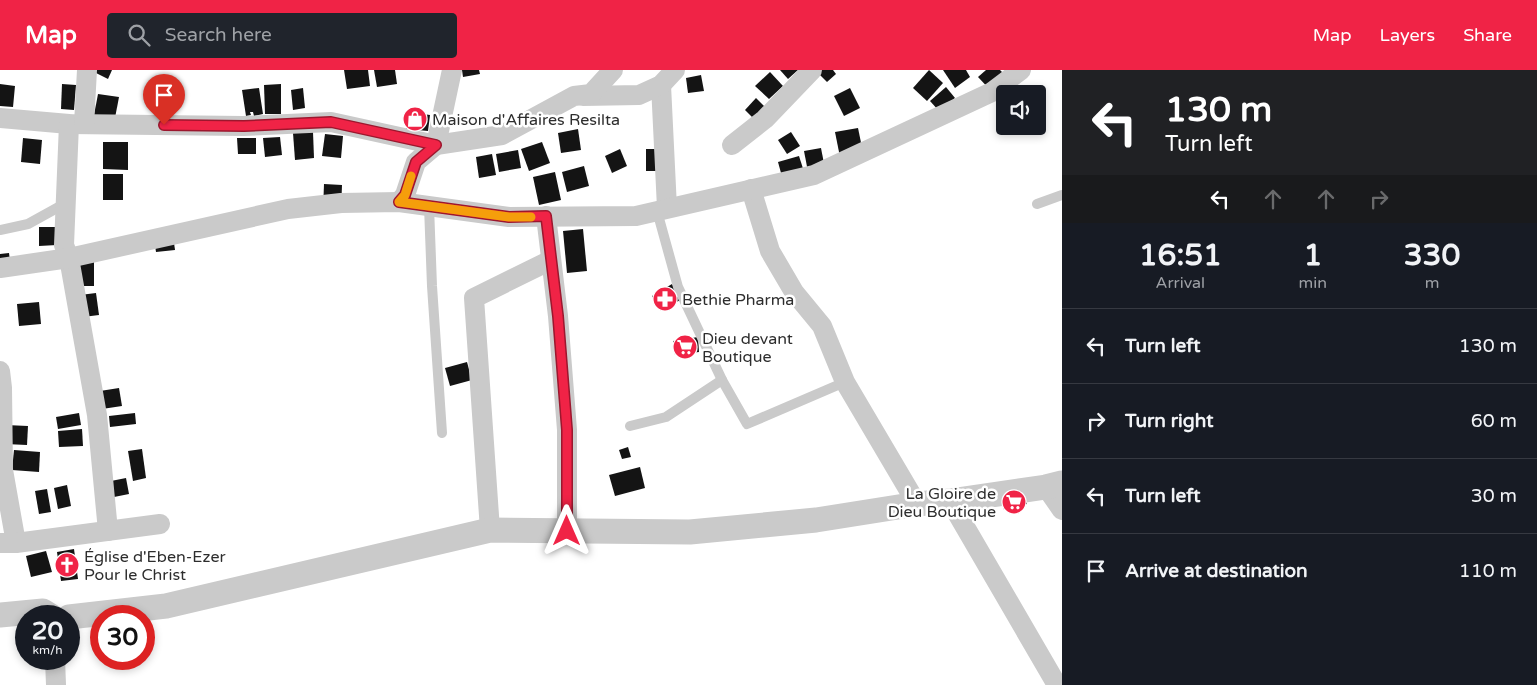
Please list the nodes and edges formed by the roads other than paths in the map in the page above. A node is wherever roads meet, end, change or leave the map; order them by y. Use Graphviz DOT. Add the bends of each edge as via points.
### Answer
graph roads {
  1 [pos="87,70"];
  2 [pos="452,70"];
  3 [pos="613,70"];
  4 [pos="675,70"];
  5 [pos="812,70"];
  6 [pos="1021,70"];
  7 [pos="661,85"];
  8 [pos="574,96"];
  9 [pos="0,118"];
  10 [pos="77,124"];
  11 [pos="436,145"];
  12 [pos="732,145"];
  13 [pos="751,189"];
  14 [pos="1062,195"];
  15 [pos="399,202"];
  16 [pos="66,203"];
  17 [pos="1038,204"];
  18 [pos="429,206"];
  19 [pos="662,210"];
  20 [pos="546,216"];
  21 [pos="0,230"];
  22 [pos="69,258"];
  23 [pos="551,260"];
  24 [pos="0,268"];
  25 [pos="722,380"];
  26 [pos="1,382"];
  27 [pos="845,382"];
  28 [pos="630,426"];
  29 [pos="442,432"];
  30 [pos="1054,485"];
  31 [pos="950,501"];
  32 [pos="917,504"];
  33 [pos="1062,510"];
  34 [pos="160,524"];
  35 [pos="490,530"];
  36 [pos="108,531"];
  37 [pos="567,531"];
  38 [pos="8,543"];
  39 [pos="15,614"];
  40 [pos="0,615"];
  41 [pos="80,617"];
  42 [pos="56,670"];
  43 [pos="56,685"];
  44 [pos="1057,685"];
  1 -- 10 [label="street"];
  2 -- 11 [label="street"];
  3 -- 8 [label="street" via="591,94"];
  4 -- 7 [label="street"];
  5 -- 12 [label="street" via="765,119"];
  6 -- 13 [label="street" via="992,92 814,175"];
  7 -- 8 [label="street" via="639,94"];
  7 -- 19 [label="street"];
  8 -- 11 [label="street" via="502,134"];
  9 -- 10 [label="street"];
  10 -- 11 [label="street" via="244,126 331,122"];
  10 -- 16 [label="street"];
  11 -- 15 [label="street" via="416,162 405,195"];
  13 -- 19 [label="street"];
  13 -- 27 [label="street" via="770,251 794,292 822,326"];
  14 -- 17 [label="lane"];
  15 -- 18 [label="street"];
  15 -- 22 [label="street" via="341,203 288,209"];
  16 -- 21 [label="lane" via="28,224"];
  16 -- 22 [label="street" via="64,245"];
  18 -- 20 [label="street" via="509,217"];
  18 -- 29 [label="lane"];
  19 -- 20 [label="street" via="636,216"];
  19 -- 25 [label="lane" via="678,287"];
  20 -- 23 [label="street"];
  22 -- 24 [label="street"];
  22 -- 36 [label="street" via="97,415"];
  23 -- 35 [label="street" via="474,298"];
  23 -- 37 [label="street" via="567,430"];
  25 -- 27 [label="lane" via="747,424"];
  25 -- 28 [label="lane" via="666,417"];
  26 -- 38 [label="street"];
  27 -- 32 [label="street"];
  30 -- 31 [label="street"];
  30 -- 33 [label="street"];
  31 -- 32 [label="street"];
  31 -- 44 [label="street"];
  32 -- 37 [label="street" via="816,520 690,532"];
  34 -- 36 [label="street"];
  35 -- 37 [label="street"];
  35 -- 41 [label="street" via="166,606"];
  36 -- 38 [label="street"];
  39 -- 40 [label="street"];
  42 -- 43 [label="street"];
}
